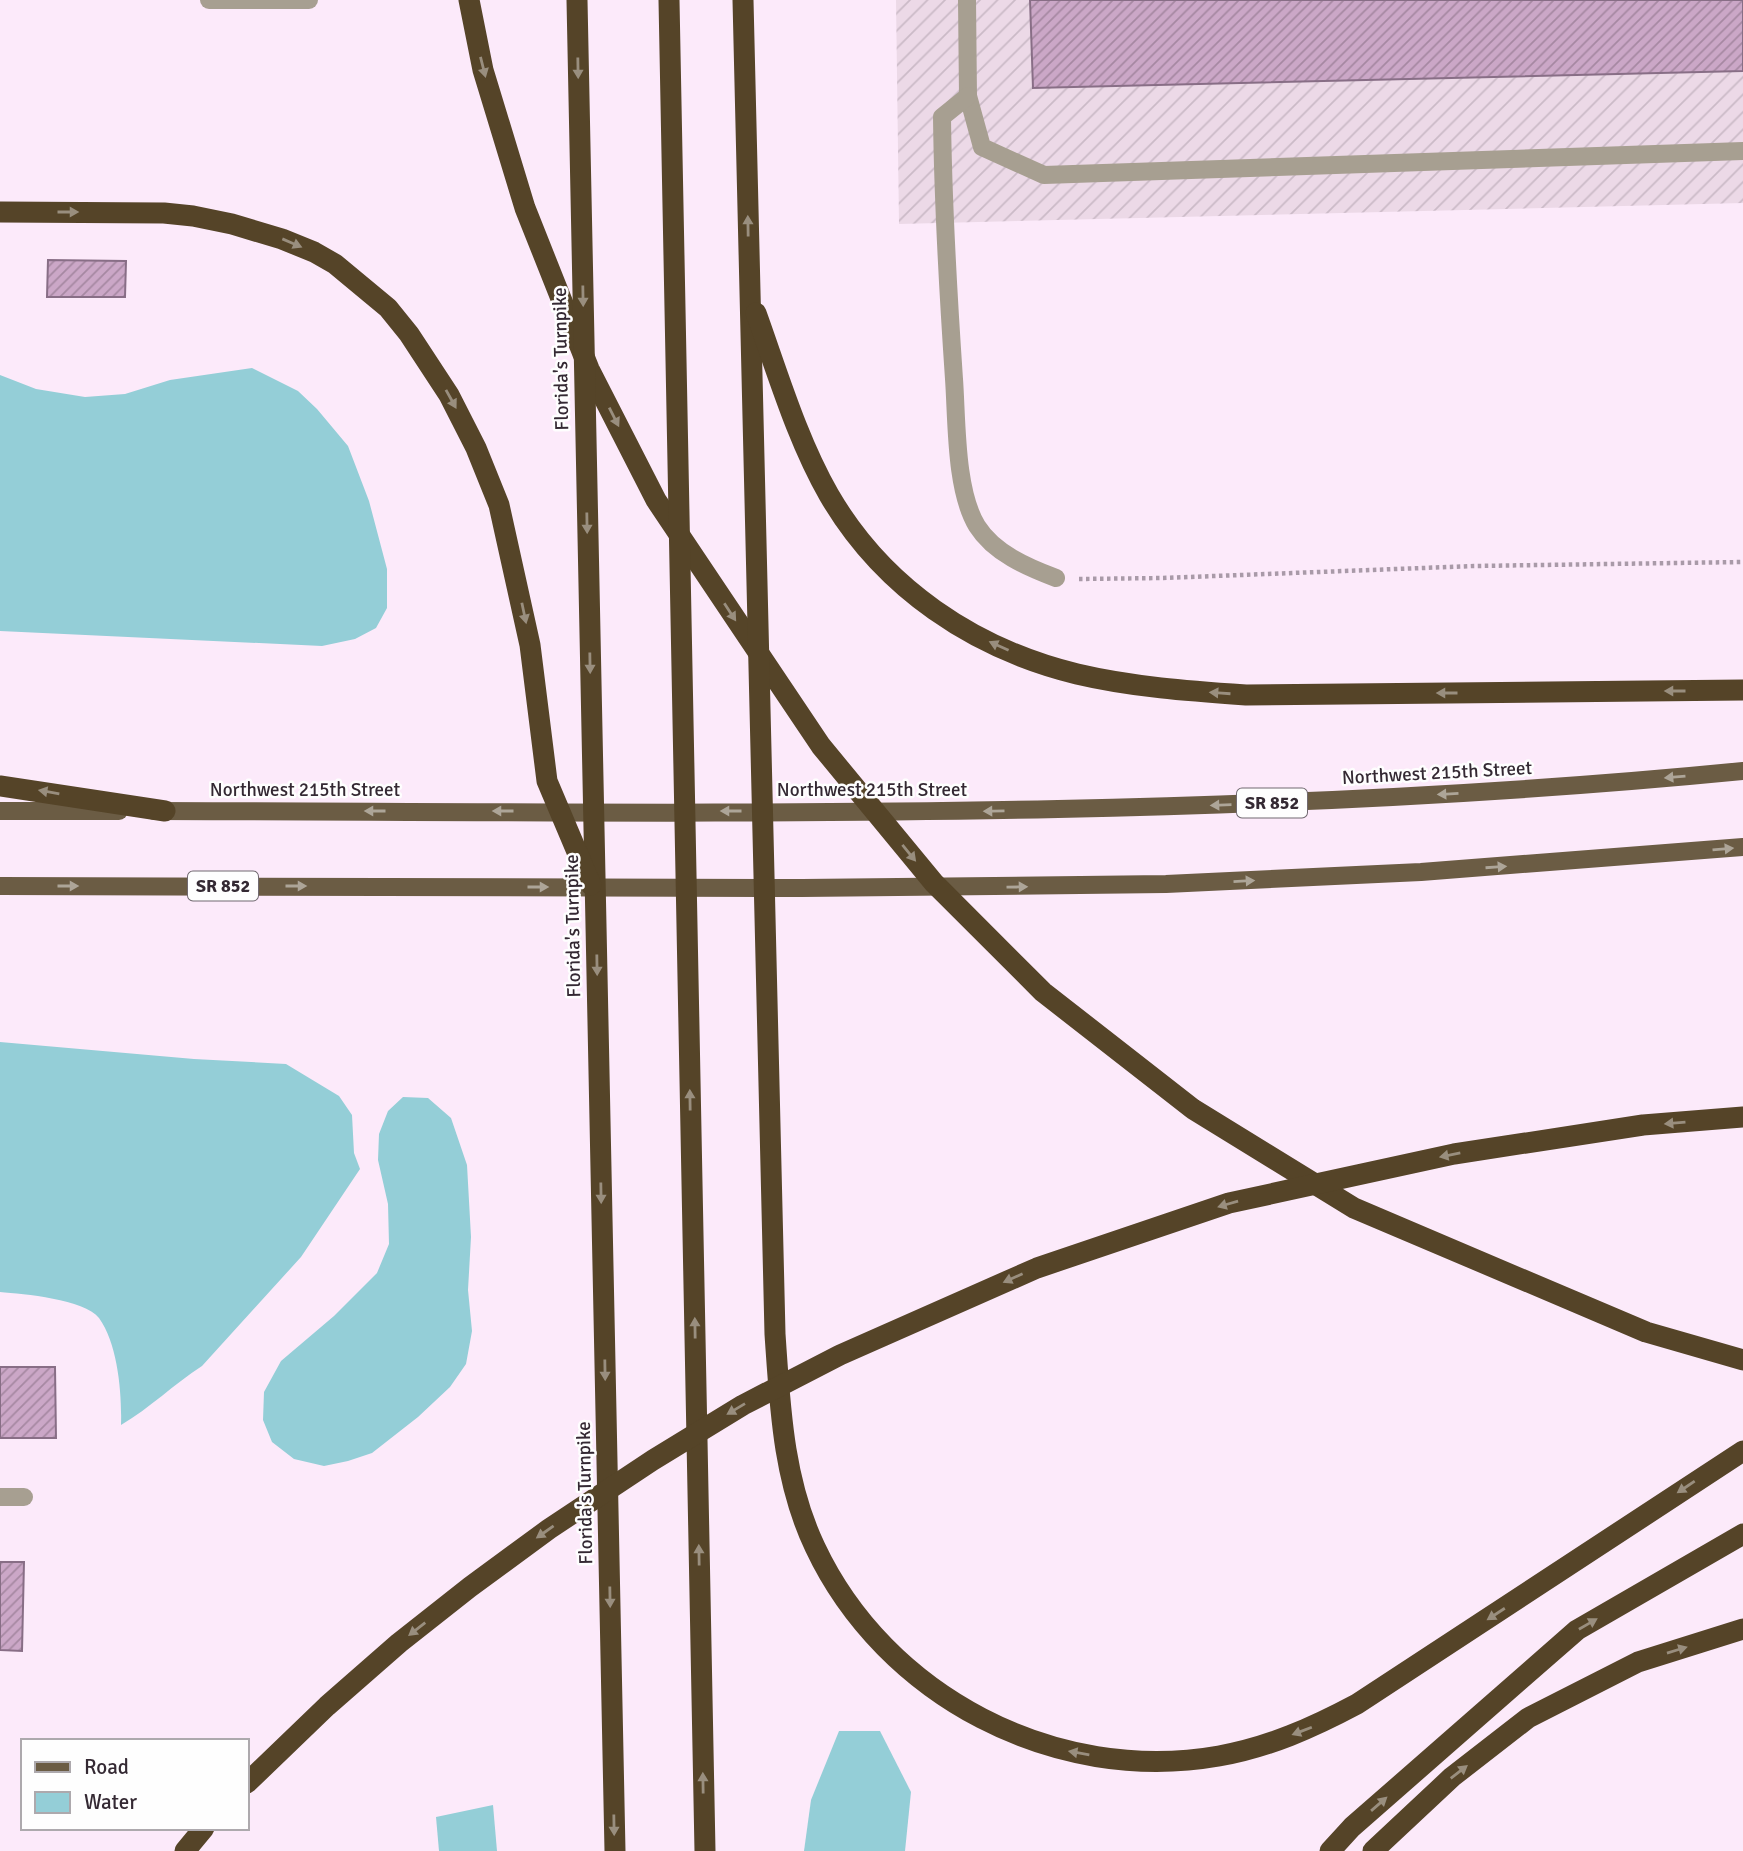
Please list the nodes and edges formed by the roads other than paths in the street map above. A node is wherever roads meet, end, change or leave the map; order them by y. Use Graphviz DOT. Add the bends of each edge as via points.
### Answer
graph roads {
  1 [pos="209,0"];
  2 [pos="309,0"];
  3 [pos="469,0"];
  4 [pos="577,0"];
  5 [pos="669,0"];
  6 [pos="743,0"];
  7 [pos="967,0"];
  8 [pos="968,96"];
  9 [pos="1743,151"];
  10 [pos="0,212"];
  11 [pos="749,295"];
  12 [pos="1056,578"];
  13 [pos="1743,690"];
  14 [pos="1743,771"];
  15 [pos="0,786"];
  16 [pos="0,811"];
  17 [pos="165,811"];
  18 [pos="1743,848"];
  19 [pos="0,886"];
  20 [pos="596,897"];
  21 [pos="1743,1117"];
  22 [pos="1743,1360"];
  23 [pos="1743,1451"];
  24 [pos="0,1497"];
  25 [pos="24,1497"];
  26 [pos="1743,1534"];
  27 [pos="1743,1629"];
  28 [pos="248,1782"];
  29 [pos="202,1830"];
  30 [pos="185,1851"];
  31 [pos="615,1851"];
  32 [pos="705,1851"];
  33 [pos="1330,1851"];
  34 [pos="1373,1851"];
  1 -- 2 [label="street"];
  3 -- 22 [label="highway, one-way" via="483,70 525,208 589,369 656,500 821,746 934,883 1044,992 1182,1101 1354,1208 1646,1332"];
  4 -- 20 [label="highway, Florida's Turnpike, one-way"];
  32 -- 5 [label="highway, one-way"];
  11 -- 6 [label="highway, one-way"];
  7 -- 8 [label="street"];
  8 -- 9 [label="street" via="982,147 1044,175"];
  8 -- 12 [label="street" via="942,117 943,206 964,491 977,525 994,545 1025,567"];
  10 -- 20 [label="highway, one-way" via="164,213 232,224 314,252 388,308 449,395 499,505 530,645 547,781"];
  13 -- 11 [label="highway, one-way" via="1246,695 1125,683 1028,659 944,618 906,590 852,532 810,457"];
  23 -- 11 [label="highway, one-way" via="1357,1704 1308,1730 1217,1756 1167,1761 1116,1759 1024,1738 934,1690 867,1629 814,1546 787,1458 780,1412"];
  14 -- 17 [label="main road, Northwest 215th Street / SR 852, one-way" via="1468,793 981,811"];
  17 -- 15 [label="highway, one-way"];
  16 -- 17 [label="main road, Northwest 215th Street / SR 852"];
  19 -- 18 [label="main road, SR 852, one-way" via="994,887 1230,881 1536,865"];
  20 -- 31 [label="highway, Florida's Turnpike, one-way"];
  21 -- 28 [label="highway, one-way" via="1643,1125 1454,1154 1229,1203 1037,1268 840,1355 743,1405 549,1529 399,1643"];
  24 -- 25 [label="street"];
  33 -- 26 [label="highway, one-way" via="1577,1630"];
  34 -- 27 [label="highway, one-way" via="1452,1777 1528,1718 1638,1662"];
  29 -- 30 [label="highway"];
}
